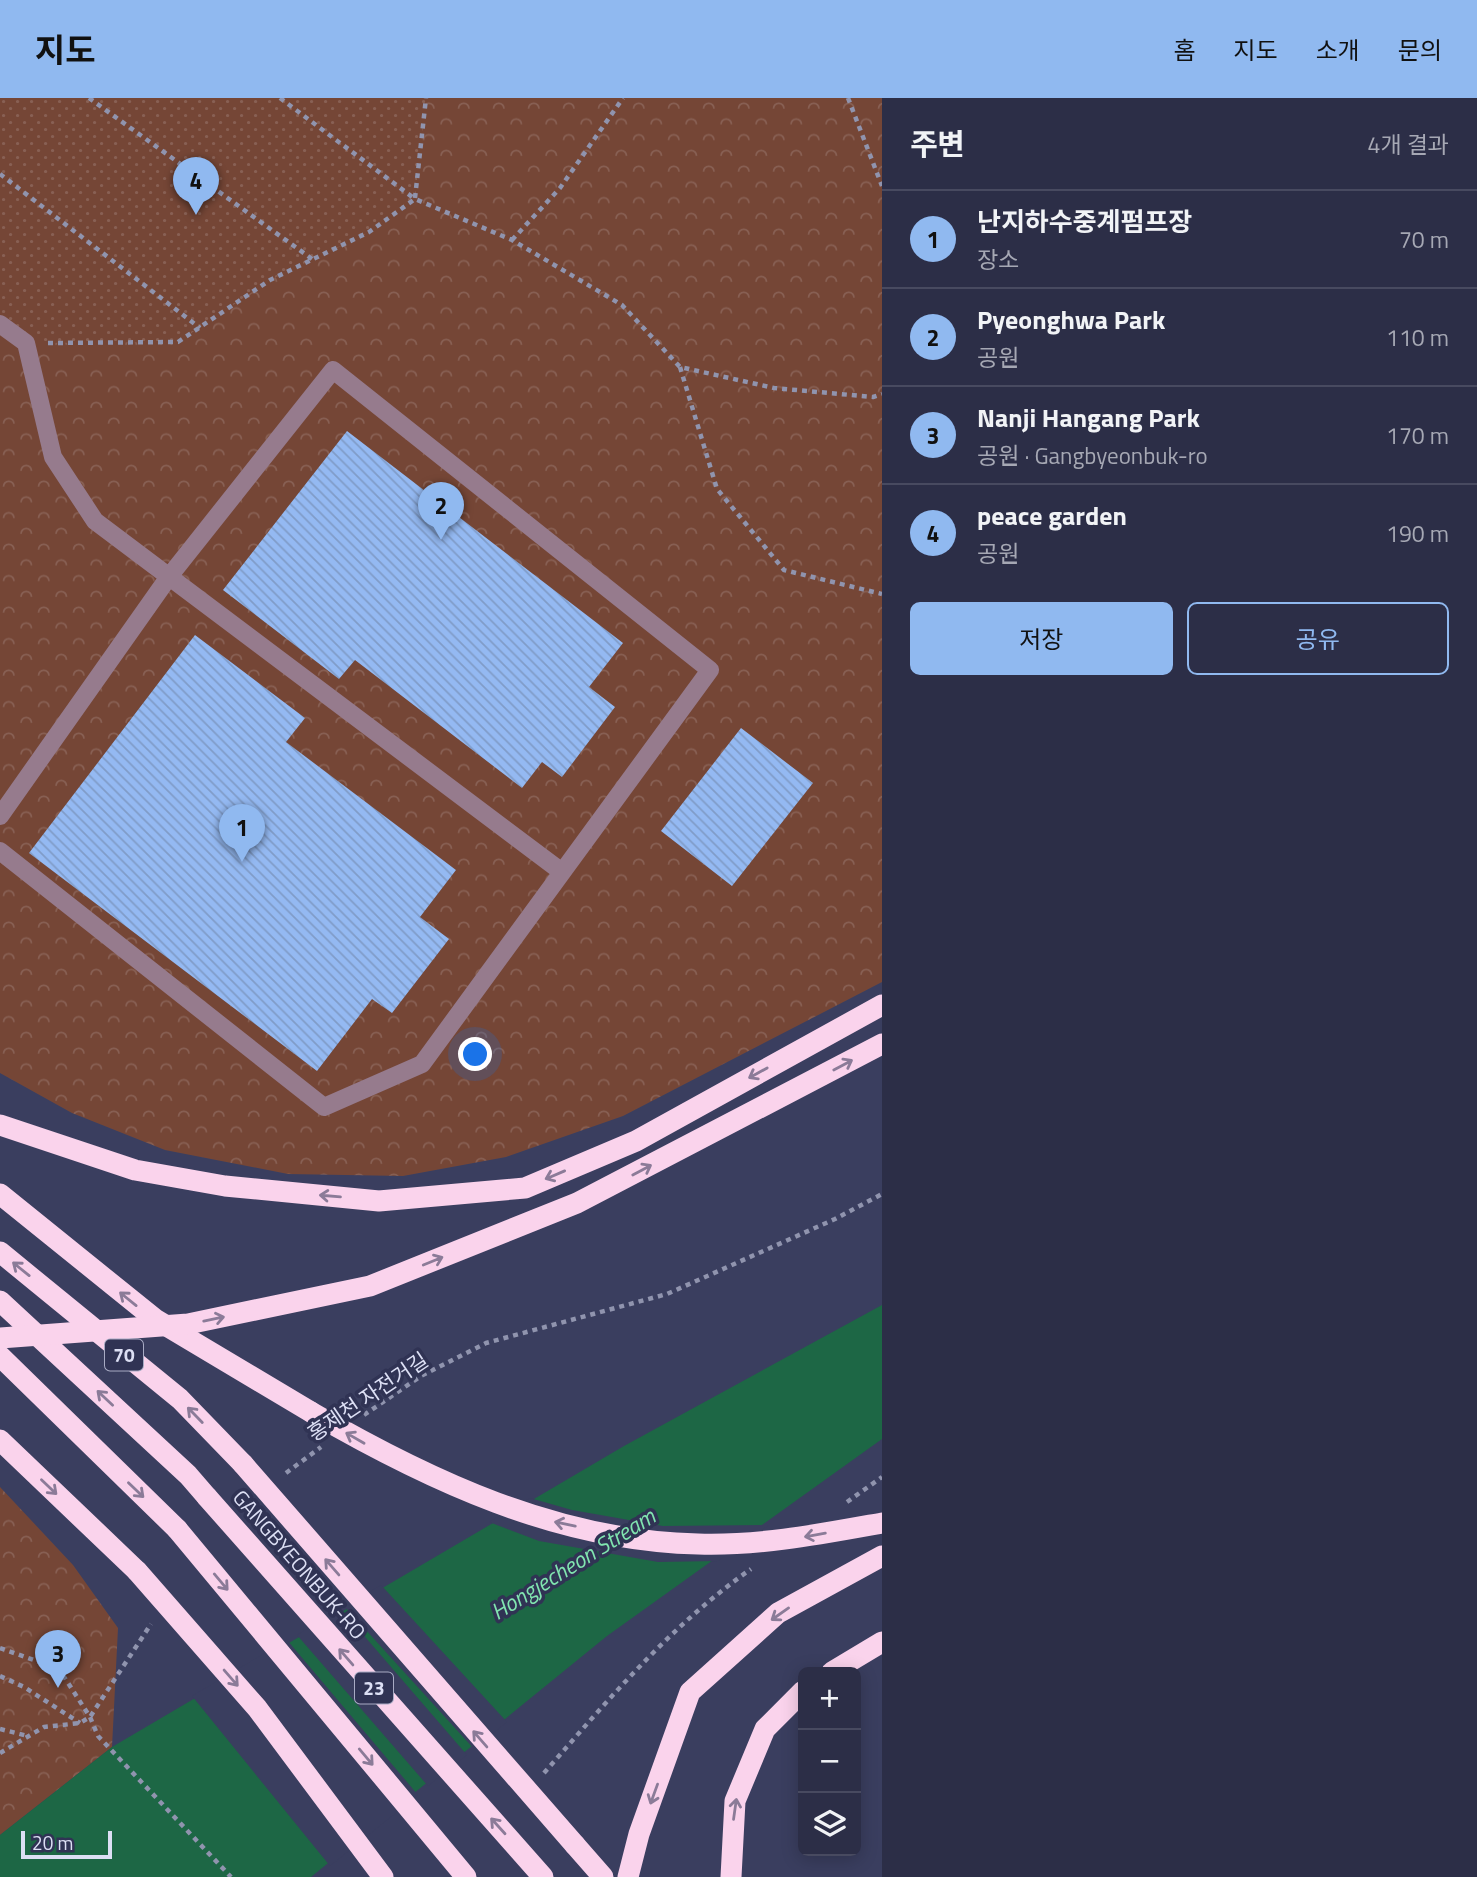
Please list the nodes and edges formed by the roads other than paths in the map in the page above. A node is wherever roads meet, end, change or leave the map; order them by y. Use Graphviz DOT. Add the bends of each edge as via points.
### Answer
graph roads {
  1 [pos="0,324"];
  2 [pos="169,578"];
  3 [pos="0,816"];
  4 [pos="0,851"];
  5 [pos="562,872"];
  6 [pos="882,1005"];
  7 [pos="882,1044"];
  8 [pos="0,1109"];
  9 [pos="0,1125"];
  10 [pos="135,1170"];
  11 [pos="0,1194"];
  12 [pos="0,1252"];
  13 [pos="0,1301"];
  14 [pos="0,1338"];
  15 [pos="0,1356"];
  16 [pos="0,1440"];
  17 [pos="882,1523"];
  18 [pos="882,1556"];
  19 [pos="882,1642"];
  20 [pos="840,1667"];
  21 [pos="798,1696"];
  22 [pos="383,1877"];
  23 [pos="466,1877"];
  24 [pos="543,1877"];
  25 [pos="603,1877"];
  26 [pos="628,1877"];
  27 [pos="731,1877"];
  1 -- 2 [label="lane" via="26,343 53,457 95,522"];
  2 -- 3 [label="lane"];
  2 -- 5 [label="lane"];
  2 -- 5 [label="lane" via="333,370 710,670"];
  4 -- 5 [label="lane" via="324,1107 422,1064"];
  6 -- 10 [label="highway, one-way" via="636,1141 525,1188 379,1201 225,1186"];
  14 -- 7 [label="highway, one-way, bridge" via="188,1324 370,1286 578,1203"];
  8 -- 10 [label="highway"];
  9 -- 10 [label="highway"];
  17 -- 11 [label="highway, one-way, bridge" via="777,1541 697,1544 621,1536 534,1517 449,1486 371,1447 155,1319"];
  25 -- 12 [label="highway, 70, one-way, bridge" via="243,1464 180,1399"];
  24 -- 13 [label="highway, GANGBYEONBUK-RO / 23, one-way, bridge" via="188,1475"];
  15 -- 23 [label="highway, one-way, bridge" via="177,1529"];
  16 -- 22 [label="highway, one-way, bridge" via="137,1571 257,1708"];
  18 -- 26 [label="highway, one-way" via="778,1614 690,1692"];
  19 -- 20 [label="highway"];
  27 -- 21 [label="highway, one-way" via="735,1801 765,1729"];
}
